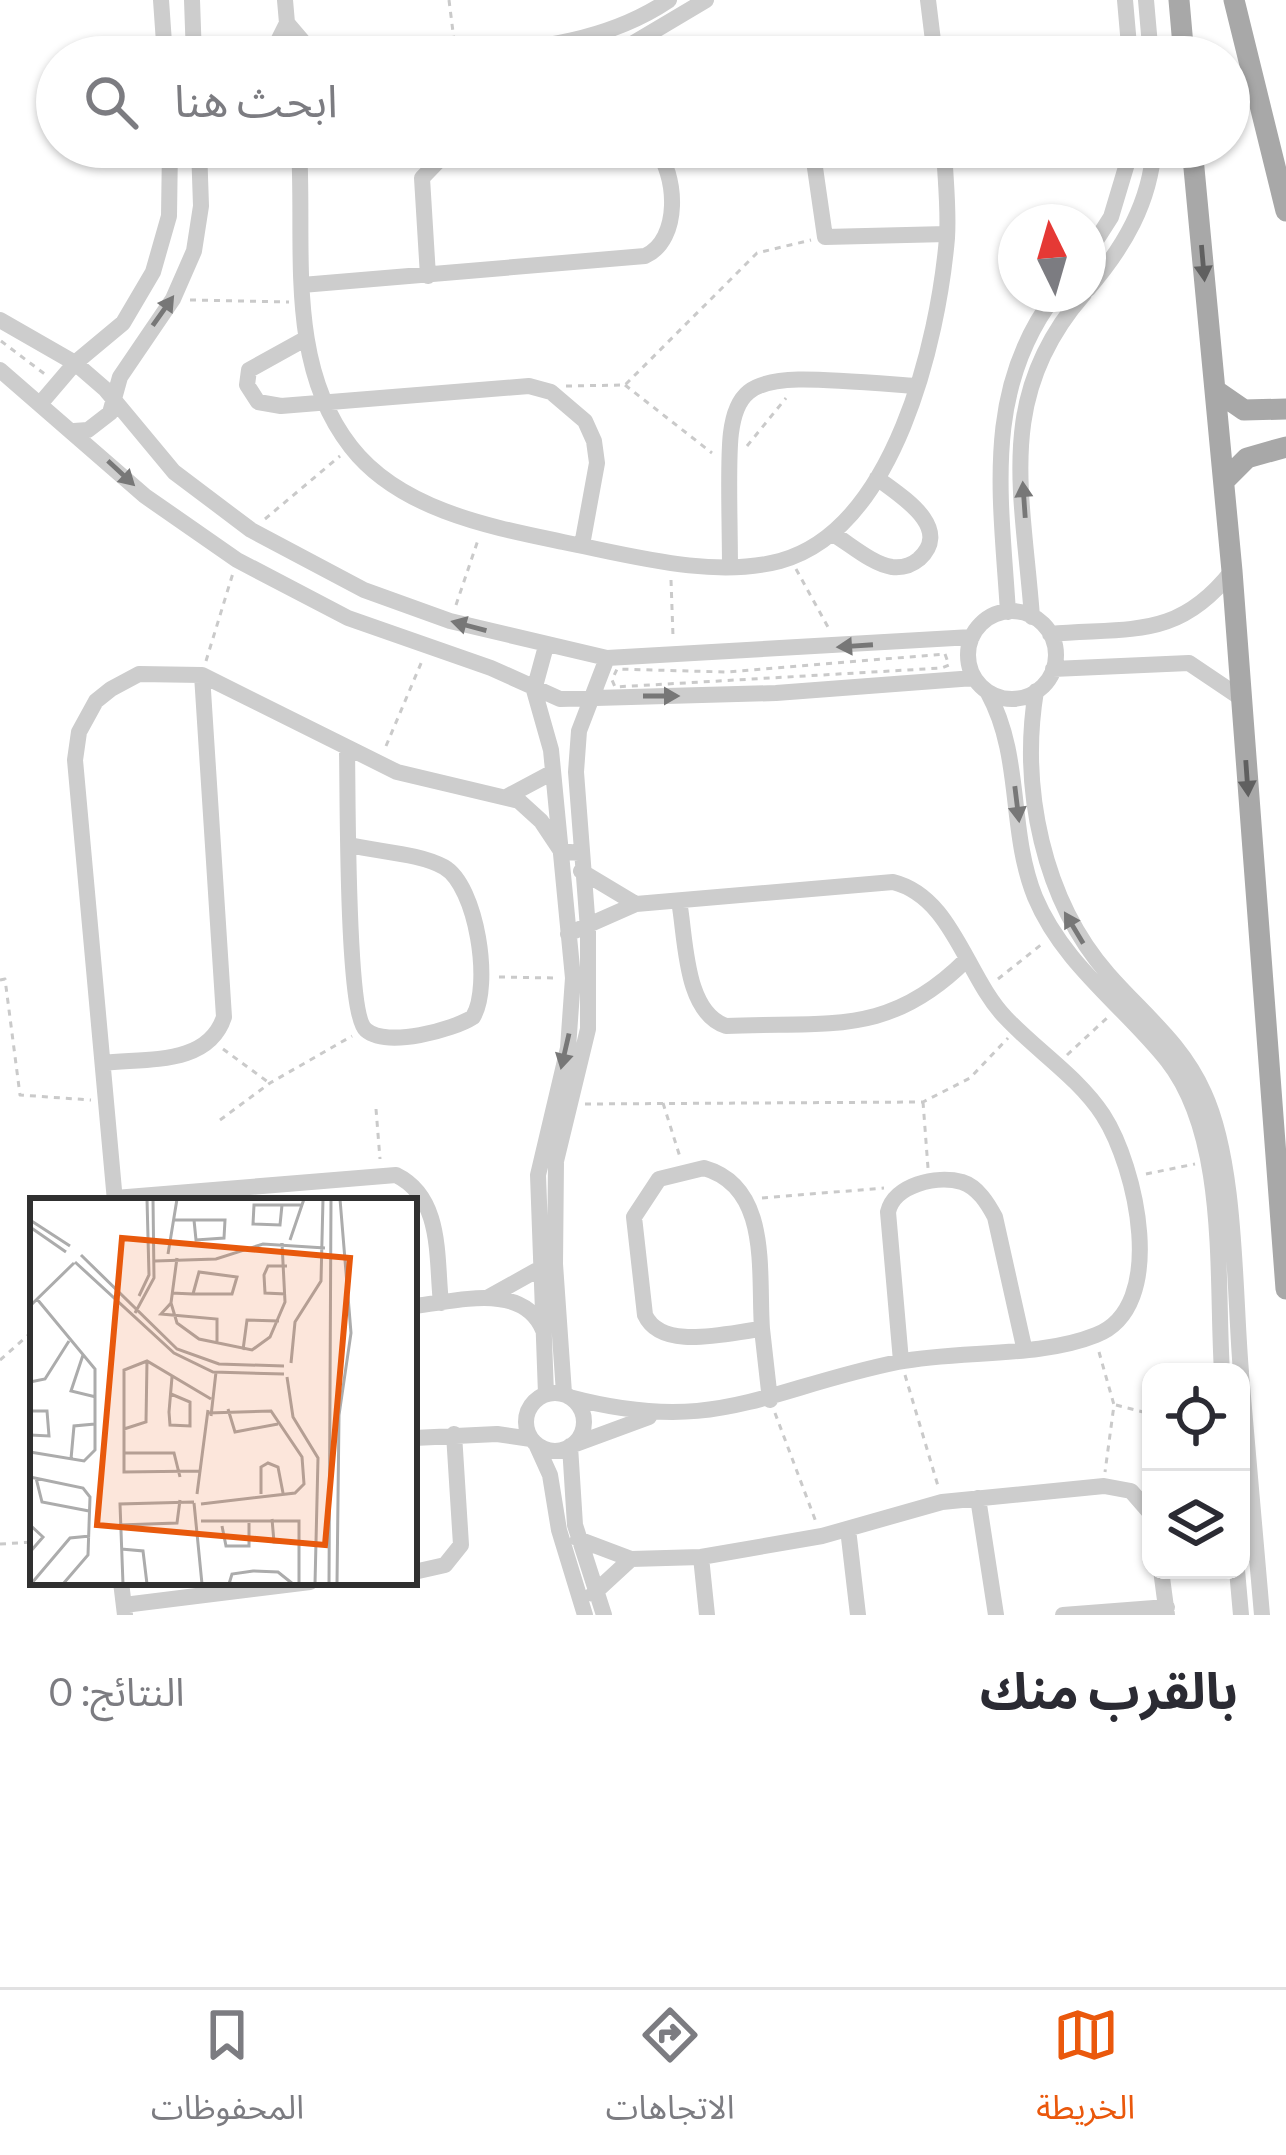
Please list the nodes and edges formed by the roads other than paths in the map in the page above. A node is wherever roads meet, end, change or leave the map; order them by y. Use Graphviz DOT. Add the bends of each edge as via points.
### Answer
graph roads {
  1 [pos="161,0"];
  2 [pos="191,0"];
  3 [pos="285,0"];
  4 [pos="669,0"];
  5 [pos="706,0"];
  6 [pos="928,0"];
  7 [pos="1125,0"];
  8 [pos="1146,0"];
  9 [pos="1179,0"];
  10 [pos="1234,0"];
  11 [pos="287,23"];
  12 [pos="164,36"];
  13 [pos="194,36"];
  14 [pos="280,36"];
  15 [pos="298,36"];
  16 [pos="596,36"];
  17 [pos="647,36"];
  18 [pos="932,36"];
  19 [pos="1128,36"];
  20 [pos="1149,36"];
  21 [pos="1182,36"];
  22 [pos="1243,36"];
  23 [pos="1250,65"];
  24 [pos="170,168"];
  25 [pos="200,168"];
  26 [pos="299,168"];
  27 [pos="432,168"];
  28 [pos="666,168"];
  29 [pos="815,168"];
  30 [pos="945,168"];
  31 [pos="1126,168"];
  32 [pos="1149,168"];
  33 [pos="1194,168"];
  34 [pos="1286,212"];
  35 [pos="1106,225"];
  36 [pos="947,233"];
  37 [pos="1106,268"];
  38 [pos="428,276"];
  39 [pos="303,294"];
  40 [pos="1045,312"];
  41 [pos="1070,312"];
  42 [pos="0,320"];
  43 [pos="305,339"];
  44 [pos="75,363"];
  45 [pos="0,370"];
  46 [pos="917,386"];
  47 [pos="1215,390"];
  48 [pos="41,395"];
  49 [pos="114,400"];
  50 [pos="328,400"];
  51 [pos="1286,409"];
  52 [pos="74,431"];
  53 [pos="1286,447"];
  54 [pos="877,478"];
  55 [pos="1224,481"];
  56 [pos="833,533"];
  57 [pos="582,545"];
  58 [pos="730,567"];
  59 [pos="1232,571"];
  60 [pos="1008,612"];
  61 [pos="1033,617"];
  62 [pos="1050,634"];
  63 [pos="972,637"];
  64 [pos="545,646"];
  65 [pos="607,658"];
  66 [pos="1053,670"];
  67 [pos="202,675"];
  68 [pos="974,678"];
  69 [pos="535,690"];
  70 [pos="1036,692"];
  71 [pos="988,693"];
  72 [pos="1241,698"];
  73 [pos="590,701"];
  74 [pos="551,750"];
  75 [pos="577,750"];
  76 [pos="347,751"];
  77 [pos="553,772"];
  78 [pos="508,796"];
  79 [pos="350,845"];
  80 [pos="574,858"];
  81 [pos="679,901"];
  82 [pos="636,904"];
  83 [pos="587,929"];
  84 [pos="568,934"];
  85 [pos="966,960"];
  86 [pos="104,1063"];
  87 [pos="115,1198"];
  88 [pos="125,1198"];
  89 [pos="547,1264"];
  90 [pos="1286,1289"];
  91 [pos="486,1298"];
  92 [pos="441,1303"];
  93 [pos="417,1306"];
  94 [pos="763,1329"];
  95 [pos="548,1342"];
  96 [pos="1024,1347"];
  97 [pos="901,1361"];
  98 [pos="1221,1363"];
  99 [pos="1240,1363"];
  100 [pos="560,1395"];
  101 [pos="770,1400"];
  102 [pos="656,1415"];
  103 [pos="526,1419"];
  104 [pos="454,1434"];
  105 [pos="496,1434"];
  106 [pos="417,1438"];
  107 [pos="533,1441"];
  108 [pos="572,1445"];
  109 [pos="1250,1471"];
  110 [pos="977,1498"];
  111 [pos="1142,1504"];
  112 [pos="848,1529"];
  113 [pos="578,1539"];
  114 [pos="701,1557"];
  115 [pos="631,1559"];
  116 [pos="417,1571"];
  117 [pos="1162,1579"];
  118 [pos="1238,1579"];
  119 [pos="290,1585"];
  120 [pos="588,1603"];
  121 [pos="124,1610"];
  122 [pos="1167,1611"];
  123 [pos="604,1615"];
  124 [pos="707,1615"];
  125 [pos="858,1615"];
  126 [pos="997,1615"];
  127 [pos="1063,1615"];
  128 [pos="1240,1615"];
  129 [pos="1262,1615"];
  1 -- 12 [label="street"];
  2 -- 13 [label="street"];
  3 -- 11 [label="street"];
  4 -- 16 [label="street"];
  5 -- 17 [label="street"];
  6 -- 18 [label="street"];
  7 -- 19 [label="street"];
  8 -- 20 [label="street"];
  9 -- 21 [label="main road"];
  10 -- 22 [label="main road"];
  11 -- 14 [label="street"];
  11 -- 15 [label="street"];
  23 -- 34 [label="main road"];
  24 -- 44 [label="street" via="169,216 153,272 123,323"];
  49 -- 25 [label="street, one-way" via="194,251"];
  26 -- 39 [label="street"];
  27 -- 38 [label="street" via="422,178"];
  28 -- 38 [label="street" via="671,218 657,251"];
  29 -- 36 [label="street" via="824,237"];
  30 -- 36 [label="street"];
  31 -- 35 [label="street"];
  32 -- 37 [label="street" via="1139,215"];
  33 -- 47 [label="main road, one-way"];
  36 -- 46 [label="street"];
  38 -- 39 [label="street"];
  39 -- 43 [label="street"];
  40 -- 60 [label="street" via="1018,356 1002,413"];
  61 -- 41 [label="street, one-way" via="1023,404"];
  42 -- 44 [label="street"];
  43 -- 50 [label="street"];
  43 -- 50 [label="street" via="255,364 250,394 268,406"];
  44 -- 48 [label="street"];
  44 -- 49 [label="street"];
  45 -- 48 [label="street"];
  46 -- 54 [label="street"];
  46 -- 58 [label="street" via="802,378 760,381 742,393 728,426"];
  47 -- 51 [label="main road" via="1244,410"];
  47 -- 55 [label="main road"];
  48 -- 52 [label="street"];
  49 -- 52 [label="street" via="101,424"];
  64 -- 49 [label="street, one-way" via="364,590 250,530 174,472"];
  50 -- 57 [label="street" via="351,447 406,491 482,526"];
  50 -- 57 [label="street" via="529,386 570,404 594,441 597,464"];
  52 -- 69 [label="street, one-way" via="145,496 237,560 348,618"];
  53 -- 55 [label="main road" via="1247,458"];
  54 -- 56 [label="street"];
  54 -- 56 [label="street" via="922,514 930,533 924,553 908,566 886,566"];
  55 -- 59 [label="main road"];
  56 -- 58 [label="street" via="790,557"];
  57 -- 58 [label="street"];
  59 -- 62 [label="street" via="1199,609 1169,623"];
  59 -- 72 [label="main road"];
  60 -- 61 [label="street"];
  60 -- 63 [label="street" via="986,619"];
  61 -- 62 [label="street"];
  62 -- 66 [label="street"];
  63 -- 65 [label="street, one-way"];
  63 -- 68 [label="street"];
  64 -- 65 [label="street"];
  64 -- 69 [label="street"];
  65 -- 73 [label="street"];
  66 -- 70 [label="street"];
  66 -- 72 [label="street" via="1189,663"];
  67 -- 76 [label="street"];
  67 -- 86 [label="street" via="224,1004 212,1040 190,1053"];
  67 -- 86 [label="street" via="139,674 96,700 79,733 75,782"];
  68 -- 71 [label="street"];
  73 -- 68 [label="street, one-way"];
  69 -- 73 [label="street"];
  69 -- 74 [label="street"];
  70 -- 71 [label="street" via="1017,699"];
  99 -- 70 [label="street, one-way" via="1215,1121 1181,1052 1080,940 1058,899 1036,782"];
  71 -- 98 [label="street, one-way" via="1010,745 1024,868 1054,934 1197,1109 1209,1162"];
  72 -- 90 [label="main road, one-way"];
  73 -- 75 [label="street"];
  74 -- 75 [label="street"];
  74 -- 77 [label="street"];
  75 -- 80 [label="street"];
  76 -- 78 [label="street" via="456,790"];
  76 -- 79 [label="street"];
  77 -- 78 [label="street"];
  77 -- 80 [label="street"];
  78 -- 80 [label="street"];
  79 -- 79 [label="street" via="351,946 364,1029 389,1036 446,1032 473,1017 485,977 467,898 444,867"];
  80 -- 82 [label="street"];
  80 -- 83 [label="street"];
  80 -- 84 [label="street"];
  81 -- 82 [label="street"];
  81 -- 85 [label="street" via="893,882 931,903"];
  81 -- 85 [label="street" via="696,994 707,1016 726,1025 882,1017 924,999"];
  82 -- 83 [label="street"];
  83 -- 84 [label="street"];
  83 -- 89 [label="street" via="588,1029 556,1161"];
  84 -- 89 [label="street, one-way" via="568,1048 538,1175"];
  85 -- 96 [label="street" via="1016,1029 1100,1111 1129,1177 1138,1295 1132,1309 1094,1336"];
  86 -- 87 [label="street"];
  88 -- 92 [label="street" via="380,1173 410,1182 430,1206"];
  89 -- 91 [label="street"];
  89 -- 95 [label="street"];
  89 -- 100 [label="street"];
  91 -- 92 [label="street"];
  91 -- 95 [label="street" via="529,1308"];
  92 -- 93 [label="street"];
  94 -- 94 [label="street" via="748,1199 719,1172 683,1169 647,1189 634,1217 649,1324 673,1336"];
  94 -- 101 [label="street"];
  95 -- 100 [label="street"];
  96 -- 97 [label="street"];
  96 -- 97 [label="street" via="987,1202 961,1182 921,1184 891,1200 888,1213"];
  97 -- 101 [label="street"];
  100 -- 102 [label="street"];
  100 -- 103 [label="street" via="531,1406"];
  100 -- 108 [label="street" via="583,1416"];
  101 -- 102 [label="street"];
  102 -- 108 [label="street"];
  103 -- 105 [label="street"];
  103 -- 107 [label="street"];
  104 -- 105 [label="street"];
  104 -- 106 [label="street"];
  104 -- 116 [label="street" via="461,1545 445,1565"];
  105 -- 107 [label="street"];
  107 -- 108 [label="street" via="556,1451"];
  107 -- 120 [label="street"];
  108 -- 113 [label="street"];
  109 -- 129 [label="street"];
  110 -- 111 [label="street" via="1104,1486 1131,1491"];
  110 -- 112 [label="street"];
  110 -- 126 [label="street"];
  112 -- 114 [label="street"];
  112 -- 125 [label="street"];
  113 -- 115 [label="street"];
  113 -- 120 [label="street"];
  114 -- 115 [label="street"];
  114 -- 124 [label="street"];
  115 -- 120 [label="street"];
  117 -- 122 [label="street"];
  118 -- 128 [label="street"];
  119 -- 121 [label="street"];
  120 -- 123 [label="street"];
  122 -- 127 [label="street"];
}
